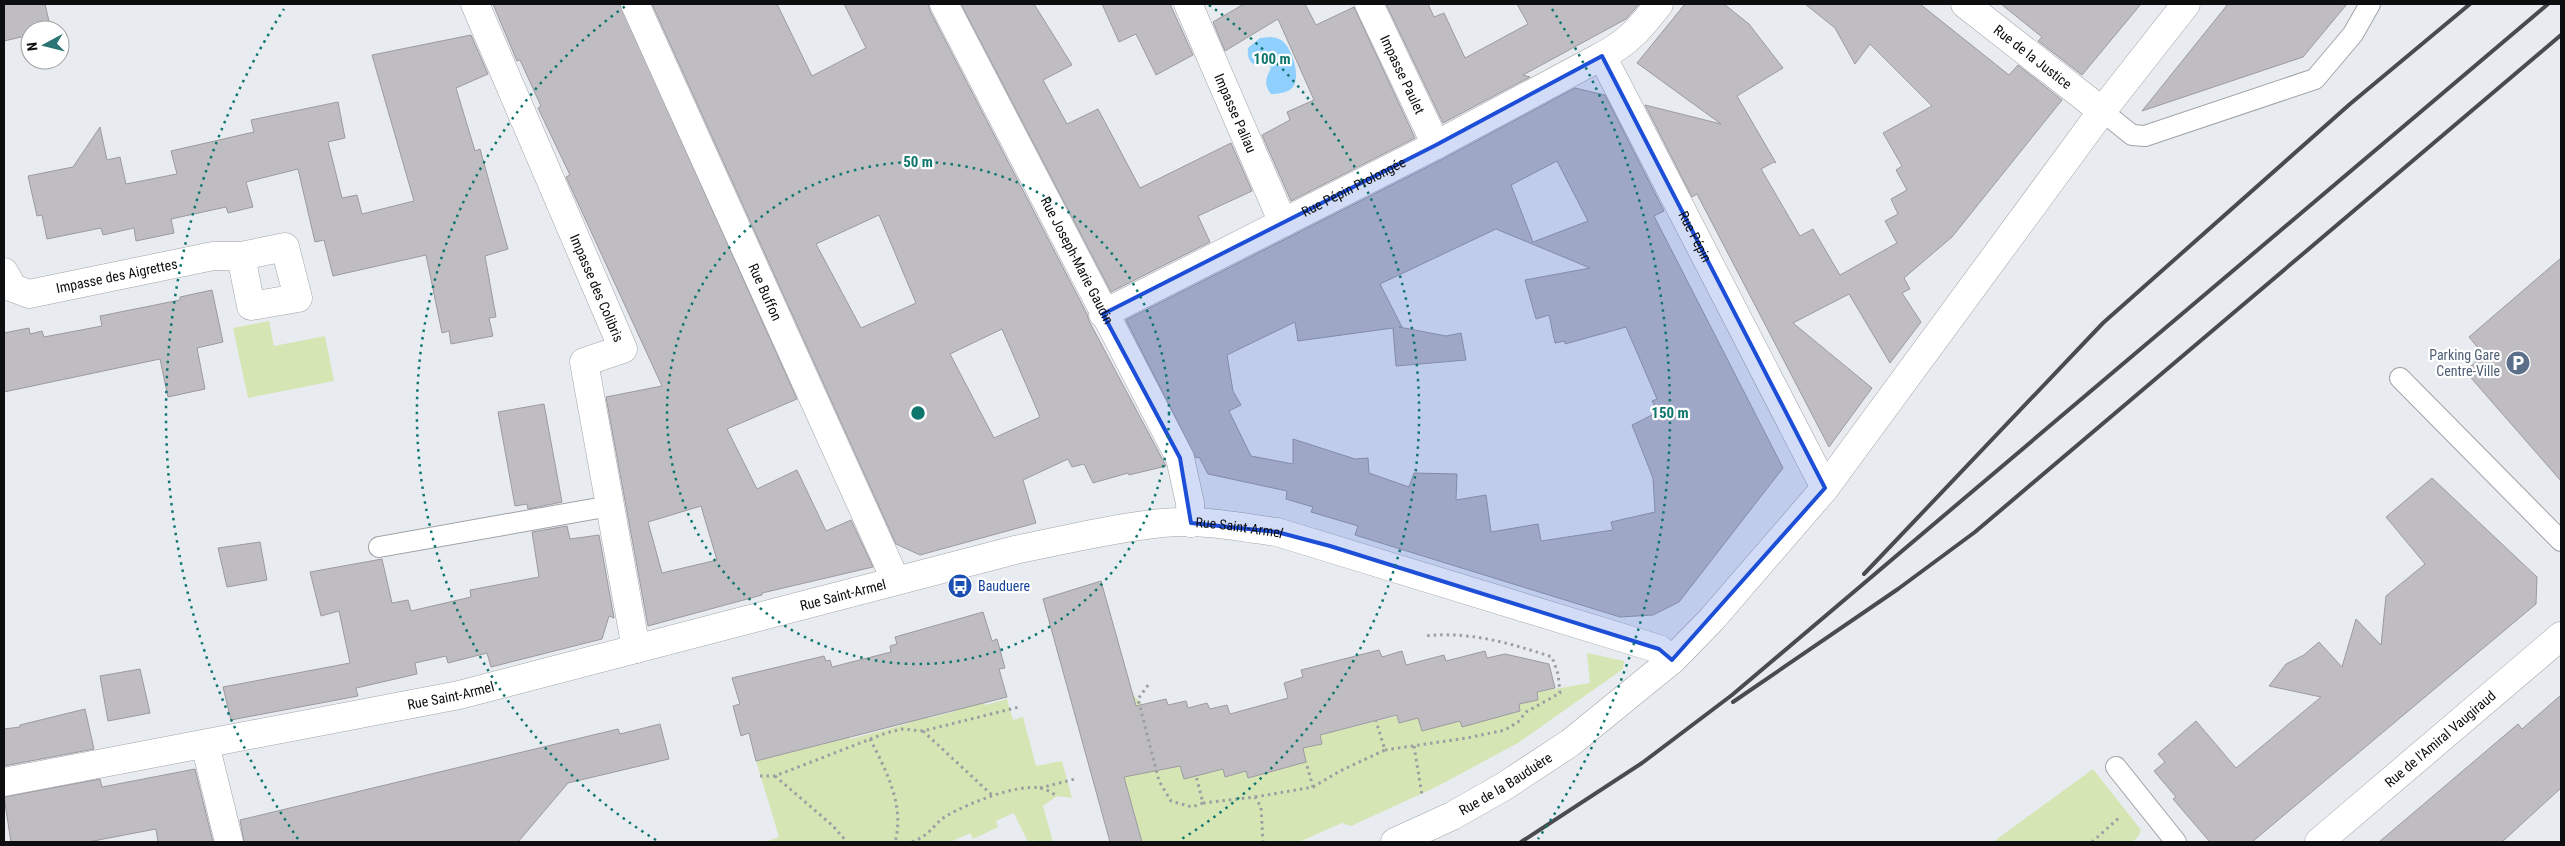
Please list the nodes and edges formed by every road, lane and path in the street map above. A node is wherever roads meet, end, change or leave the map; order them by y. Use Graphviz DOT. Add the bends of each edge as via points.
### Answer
graph roads {
  1 [pos="476,4"];
  2 [pos="635,4"];
  3 [pos="944,4"];
  4 [pos="1188,4"];
  5 [pos="1369,4"];
  6 [pos="1659,4"];
  7 [pos="1965,4"];
  8 [pos="2186,4"];
  9 [pos="2370,4"];
  10 [pos="1602,56"];
  11 [pos="2102,111"];
  12 [pos="1436,145"];
  13 [pos="1283,223"];
  14 [pos="241,256"];
  15 [pos="4,272"];
  16 [pos="1103,314"];
  17 [pos="2400,378"];
  18 [pos="1825,488"];
  19 [pos="610,506"];
  20 [pos="1191,523"];
  21 [pos="2561,541"];
  22 [pos="379,547"];
  23 [pos="895,580"];
  24 [pos="1425,636"];
  25 [pos="2561,636"];
  26 [pos="636,648"];
  27 [pos="1672,660"];
  28 [pos="1148,685"];
  29 [pos="1020,707"];
  30 [pos="1376,721"];
  31 [pos="923,731"];
  32 [pos="870,739"];
  33 [pos="205,744"];
  34 [pos="1414,746"];
  35 [pos="1385,750"];
  36 [pos="1306,762"];
  37 [pos="2116,767"];
  38 [pos="760,776"];
  39 [pos="775,776"];
  40 [pos="1196,776"];
  41 [pos="1076,779"];
  42 [pos="4,782"];
  43 [pos="1313,787"];
  44 [pos="1039,788"];
  45 [pos="993,796"];
  46 [pos="1057,796"];
  47 [pos="1254,797"];
  48 [pos="2141,799"];
  49 [pos="1202,803"];
  50 [pos="1422,803"];
  51 [pos="229,842"];
  52 [pos="847,842"];
  53 [pos="895,842"];
  54 [pos="912,842"];
  55 [pos="1263,842"];
  56 [pos="1395,842"];
  57 [pos="2092,842"];
  58 [pos="2176,842"];
  59 [pos="2319,842"];
  1 -- 19 [label="street, Impasse des Colibris" via="623,349 584,362"];
  2 -- 23 [label="street, Rue Buffon"];
  3 -- 16 [label="street, Rue Joseph-Marie Gaudin"];
  4 -- 13 [label="street, Impasse Paliau"];
  5 -- 12 [label="street, Impasse Paulet"];
  6 -- 10 [label="street" via="1622,46"];
  7 -- 11 [label="street, Rue de la Justice"];
  8 -- 11 [label="street, Rue de la Bauduère"];
  9 -- 11 [label="lane" via="2353,34 2315,79 2145,136 2132,135"];
  10 -- 12 [label="street, Rue Pépin Prolongée"];
  10 -- 18 [label="street, Rue Pépin"];
  11 -- 18 [label="street, Rue de la Bauduère"];
  12 -- 13 [label="street, Rue Pépin Prolongée"];
  13 -- 16 [label="street, Rue Pépin Prolongée"];
  14 -- 15 [label="street, Impasse des Aigrettes" via="213,256 29,294 13,288"];
  16 -- 20 [label="street, Rue Joseph-Marie Gaudin" via="1180,458"];
  17 -- 21 [label="lane"];
  18 -- 27 [label="street, Rue de la Bauduère" via="1712,619"];
  19 -- 22 [label="lane"];
  19 -- 26 [label="street, Impasse des Colibris"];
  20 -- 23 [label="street, Rue Saint-Armel" via="1164,523 1104,532"];
  20 -- 27 [label="street, Rue Saint-Armel" via="1277,532 1330,546 1658,648"];
  23 -- 26 [label="street, Rue Saint-Armel"];
  24 -- 34 [label="path" via="1448,633 1506,642 1552,657 1560,693 1526,712 1505,730"];
  25 -- 59 [label="street, Rue de l'Amiral Vaugiraud"];
  26 -- 33 [label="street, Rue Saint-Armel" via="459,695"];
  27 -- 56 [label="street, Rue de la Bauduère" via="1570,743 1452,816"];
  28 -- 49 [label="path" via="1138,699 1159,781 1171,802 1192,807"];
  29 -- 31 [label="path"];
  30 -- 35 [label="path"];
  31 -- 32 [label="path" via="902,729"];
  31 -- 45 [label="path"];
  32 -- 39 [label="path"];
  32 -- 53 [label="path" via="886,769 896,800 898,831"];
  33 -- 42 [label="street, Rue Saint-Armel"];
  33 -- 51 [label="street"];
  34 -- 35 [label="path"];
  34 -- 50 [label="path"];
  35 -- 43 [label="path"];
  36 -- 43 [label="path"];
  37 -- 48 [label="lane"];
  38 -- 39 [label="path"];
  39 -- 52 [label="path"];
  40 -- 49 [label="path"];
  41 -- 44 [label="path"];
  43 -- 47 [label="path"];
  44 -- 45 [label="path"];
  44 -- 46 [label="path"];
  45 -- 54 [label="path" via="947,815 926,837"];
  47 -- 49 [label="path"];
  47 -- 55 [label="path" via="1261,807"];
  48 -- 57 [label="path"];
  48 -- 58 [label="lane"];
}
